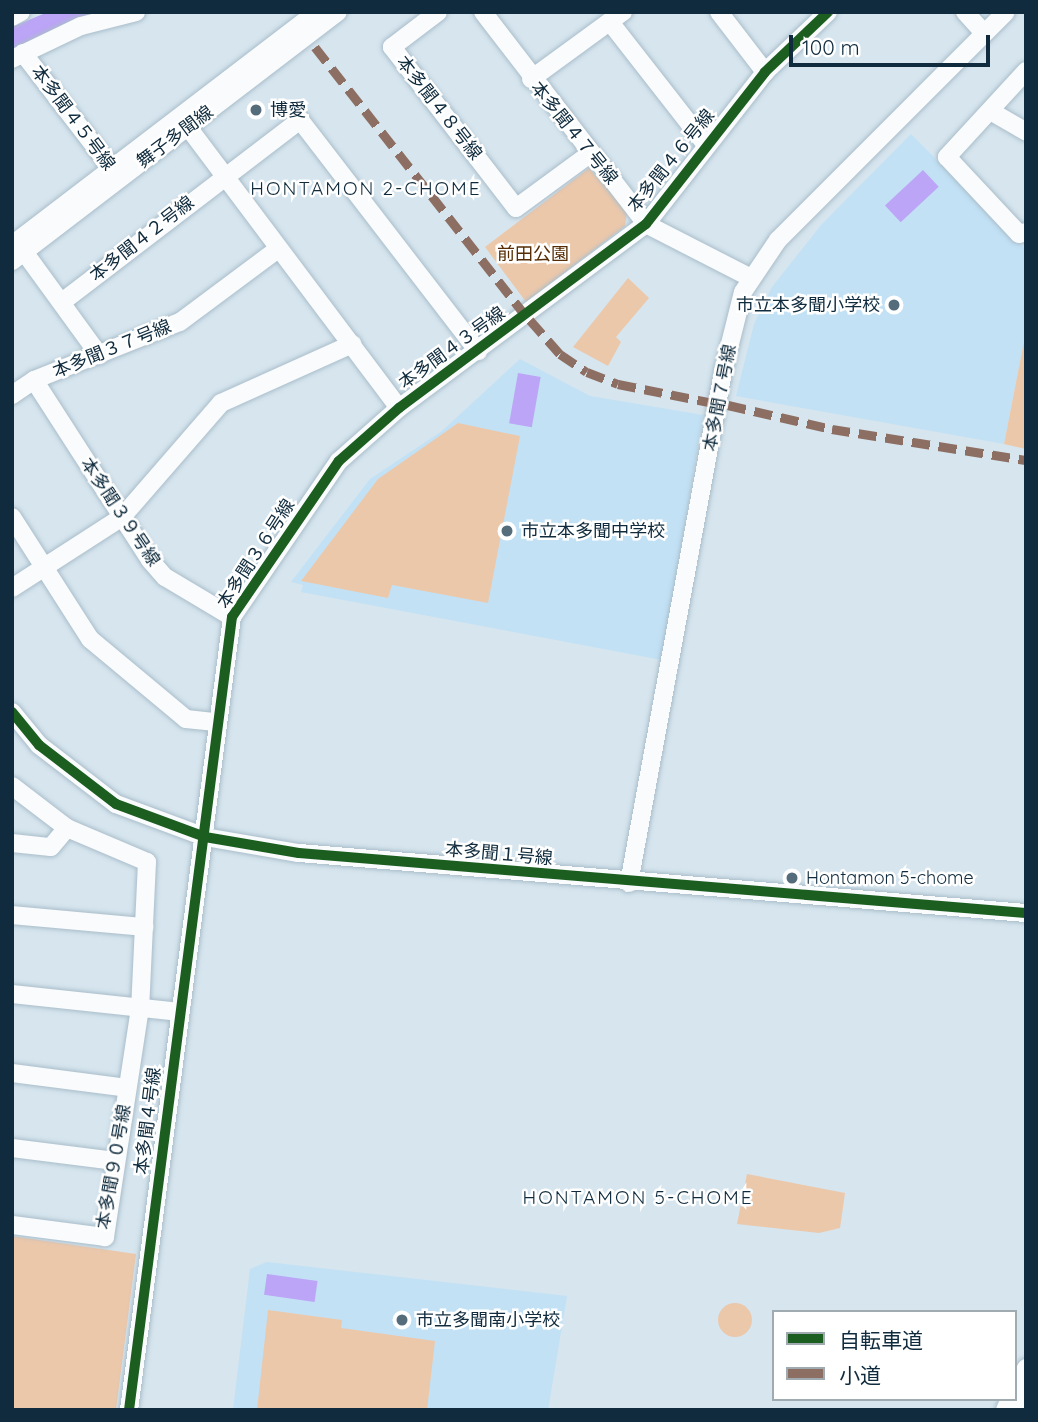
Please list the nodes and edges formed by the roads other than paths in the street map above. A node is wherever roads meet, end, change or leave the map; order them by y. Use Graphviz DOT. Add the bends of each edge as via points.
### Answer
graph roads {
  1 [pos="21,12"];
  2 [pos="136,12"];
  3 [pos="317,12"];
  4 [pos="338,12"];
  5 [pos="438,12"];
  6 [pos="483,12"];
  7 [pos="719,12"];
  8 [pos="828,12"];
  9 [pos="965,12"];
  10 [pos="1006,12"];
  11 [pos="12,17"];
  12 [pos="617,17"];
  13 [pos="984,33"];
  14 [pos="18,56"];
  15 [pos="1026,71"];
  16 [pos="765,72"];
  17 [pos="531,79"];
  18 [pos="992,112"];
  19 [pos="184,122"];
  20 [pos="1026,132"];
  21 [pos="706,145"];
  22 [pos="591,153"];
  23 [pos="115,174"];
  24 [pos="222,176"];
  25 [pos="646,224"];
  26 [pos="1026,232"];
  27 [pos="278,249"];
  28 [pos="17,250"];
  29 [pos="751,278"];
  30 [pos="62,302"];
  31 [pos="526,315"];
  32 [pos="352,344"];
  33 [pos="478,351"];
  34 [pos="99,355"];
  35 [pos="34,380"];
  36 [pos="12,395"];
  37 [pos="399,408"];
  38 [pos="12,517"];
  39 [pos="122,517"];
  40 [pos="44,567"];
  41 [pos="12,588"];
  42 [pos="232,617"];
  43 [pos="12,712"];
  44 [pos="216,722"];
  45 [pos="12,786"];
  46 [pos="67,828"];
  47 [pos="205,837"];
  48 [pos="12,843"];
  49 [pos="629,883"];
  50 [pos="1026,913"];
  51 [pos="12,915"];
  52 [pos="144,927"];
  53 [pos="12,994"];
  54 [pos="140,1008"];
  55 [pos="180,1012"];
  56 [pos="12,1073"];
  57 [pos="127,1088"];
  58 [pos="12,1148"];
  59 [pos="116,1161"];
  60 [pos="12,1225"];
  61 [pos="1026,1368"];
  62 [pos="1017,1385"];
  63 [pos="1026,1398"];
  64 [pos="129,1410"];
  65 [pos="1020,1410"];
  1 -- 11 [label="street"];
  2 -- 14 [label="street, 本多聞４５号線" via="81,26"];
  3 -- 19 [label="street, 舞子多聞線"];
  4 -- 19 [label="street, 舞子多聞線"];
  5 -- 22 [label="street, 本多聞４８号線" via="392,47 516,208"];
  6 -- 17 [label="street, 本多聞４７号線"];
  7 -- 16 [label="street"];
  8 -- 16 [label="street, 本多聞４６号線"];
  9 -- 13 [label="street"];
  10 -- 13 [label="street, 本多聞７号線"];
  12 -- 17 [label="street"];
  12 -- 21 [label="street"];
  13 -- 29 [label="street, 本多聞７号線" via="778,240"];
  14 -- 23 [label="street, 本多聞４５号線"];
  15 -- 18 [label="street"];
  16 -- 21 [label="street, 本多聞４６号線"];
  17 -- 22 [label="street, 本多聞４７号線"];
  18 -- 20 [label="street"];
  18 -- 26 [label="street" via="947,157 1019,234"];
  19 -- 23 [label="street, 舞子多聞線"];
  19 -- 24 [label="street"];
  21 -- 25 [label="street, 本多聞４６号線"];
  22 -- 25 [label="street, 本多聞４７号線"];
  23 -- 28 [label="street, 舞子多聞線"];
  24 -- 27 [label="street"];
  24 -- 30 [label="street, 本多聞４２号線"];
  24 -- 33 [label="street, 本多聞４２号線" via="300,120"];
  25 -- 29 [label="street, 本多聞４７号線"];
  25 -- 31 [label="street, 本多聞４６号線"];
  27 -- 32 [label="street"];
  27 -- 34 [label="street, 本多聞３７号線" via="180,322"];
  28 -- 30 [label="street"];
  29 -- 49 [label="street, 本多聞７号線" via="723,372"];
  30 -- 34 [label="street"];
  31 -- 33 [label="street, 本多聞４３号線"];
  32 -- 37 [label="street"];
  32 -- 39 [label="street" via="221,403"];
  33 -- 37 [label="street, 本多聞４３号線"];
  34 -- 35 [label="street, 本多聞３７号線"];
  35 -- 36 [label="street, 本多聞３７号線"];
  35 -- 39 [label="street, 本多聞３９号線"];
  37 -- 42 [label="street, 本多聞３６号線" via="339,461"];
  38 -- 40 [label="street"];
  39 -- 40 [label="street"];
  39 -- 42 [label="street, 本多聞３９号線" via="164,578"];
  40 -- 41 [label="street"];
  40 -- 44 [label="street" via="90,639 186,719"];
  42 -- 44 [label="street, 本多聞３６号線"];
  43 -- 47 [label="street, 本多聞１号線" via="39,745 116,804"];
  44 -- 47 [label="street, 本多聞３６号線"];
  45 -- 46 [label="street"];
  46 -- 48 [label="street" via="51,847"];
  46 -- 52 [label="street, 本多聞９０号線" via="147,862"];
  47 -- 49 [label="street, 本多聞１号線" via="299,853"];
  47 -- 55 [label="street, 本多聞４号線"];
  49 -- 50 [label="street, 本多聞１号線"];
  51 -- 52 [label="street"];
  52 -- 54 [label="street, 本多聞９０号線"];
  53 -- 54 [label="street"];
  54 -- 55 [label="street"];
  54 -- 57 [label="street, 本多聞９０号線"];
  55 -- 64 [label="street, 本多聞４号線"];
  56 -- 57 [label="street"];
  57 -- 59 [label="street, 本多聞９０号線"];
  58 -- 59 [label="street"];
  59 -- 60 [label="street, 本多聞９０号線" via="105,1237"];
  61 -- 62 [label="street"];
  63 -- 65 [label="street"];
}
